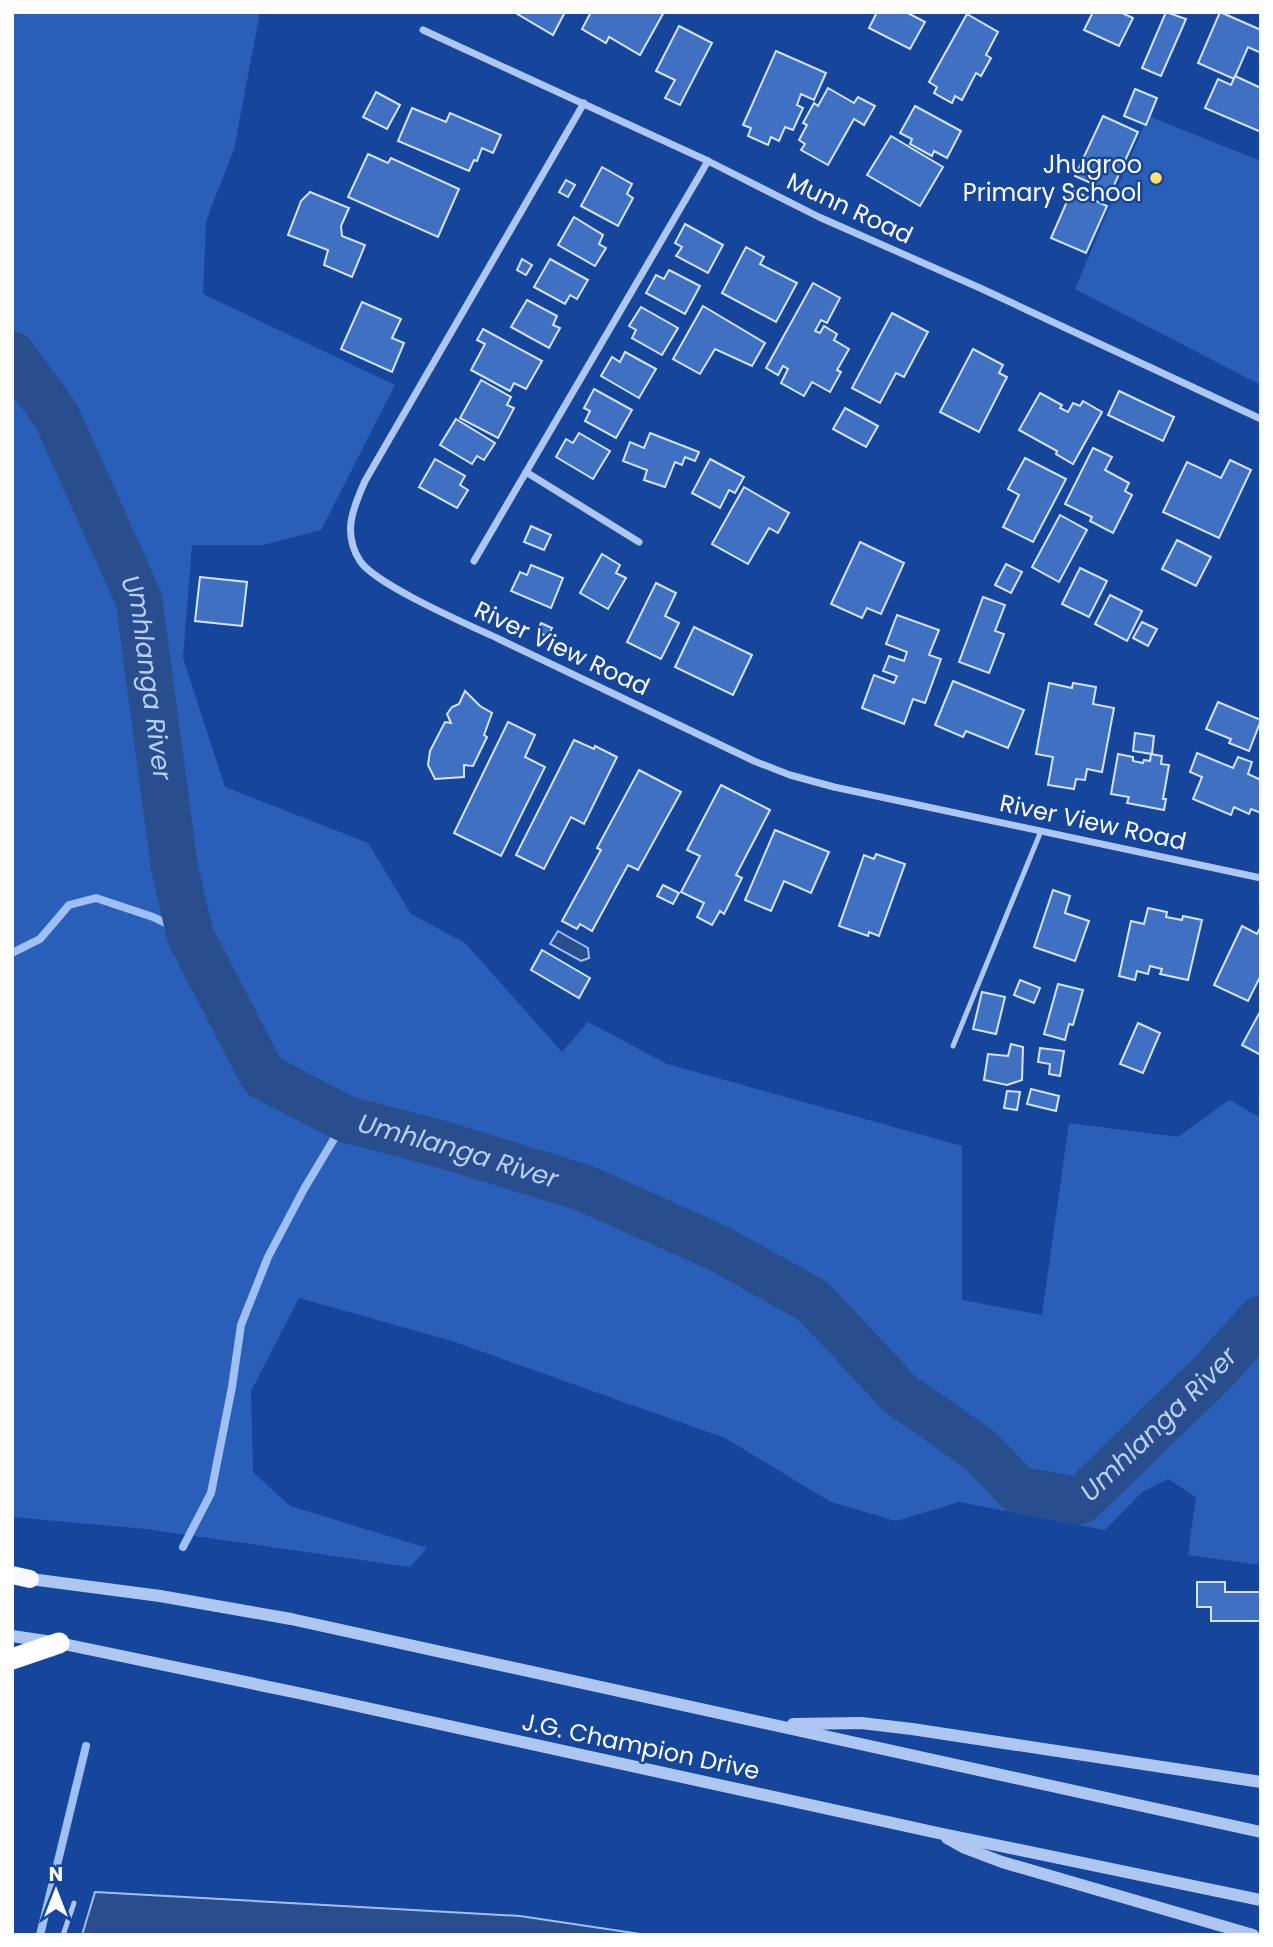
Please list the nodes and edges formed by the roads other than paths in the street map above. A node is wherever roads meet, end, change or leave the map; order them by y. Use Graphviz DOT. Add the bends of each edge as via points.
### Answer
graph roads {
  1 [pos="424,30"];
  2 [pos="584,103"];
  3 [pos="708,161"];
  4 [pos="1261,419"];
  5 [pos="526,472"];
  6 [pos="639,542"];
  7 [pos="474,561"];
  8 [pos="1041,831"];
  9 [pos="1261,878"];
  10 [pos="953,1046"];
  11 [pos="18,1577"];
  12 [pos="12,1636"];
  13 [pos="59,1643"];
  14 [pos="12,1659"];
  15 [pos="775,1724"];
  16 [pos="1261,1782"];
  17 [pos="1261,1832"];
  18 [pos="939,1833"];
  19 [pos="1261,1900"];
  20 [pos="74,1903"];
  21 [pos="63,1935"];
  22 [pos="1253,1935"];
  1 -- 2 [label="street, Munn Road"];
  2 -- 3 [label="street, Munn Road"];
  2 -- 8 [label="street, River View Road" via="365,481 350,519 353,548 362,564 441,612 754,761 790,775"];
  3 -- 4 [label="street, Munn Road" via="819,217"];
  3 -- 5 [label="street"];
  5 -- 6 [label="street"];
  5 -- 7 [label="street"];
  8 -- 9 [label="street, River View Road"];
  8 -- 10 [label="lane"];
  11 -- 15 [label="street, J.G. Champion Drive" via="291,1619"];
  12 -- 13 [label="street, J.G. Champion Drive"];
  13 -- 14 [label="highway"];
  13 -- 18 [label="street, J.G. Champion Drive"];
  15 -- 16 [label="street" via="861,1723"];
  15 -- 17 [label="street, J.G. Champion Drive"];
  18 -- 19 [label="street, J.G. Champion Drive"];
  18 -- 22 [label="street" via="1002,1862"];
  20 -- 21 [label="lane"];
}
